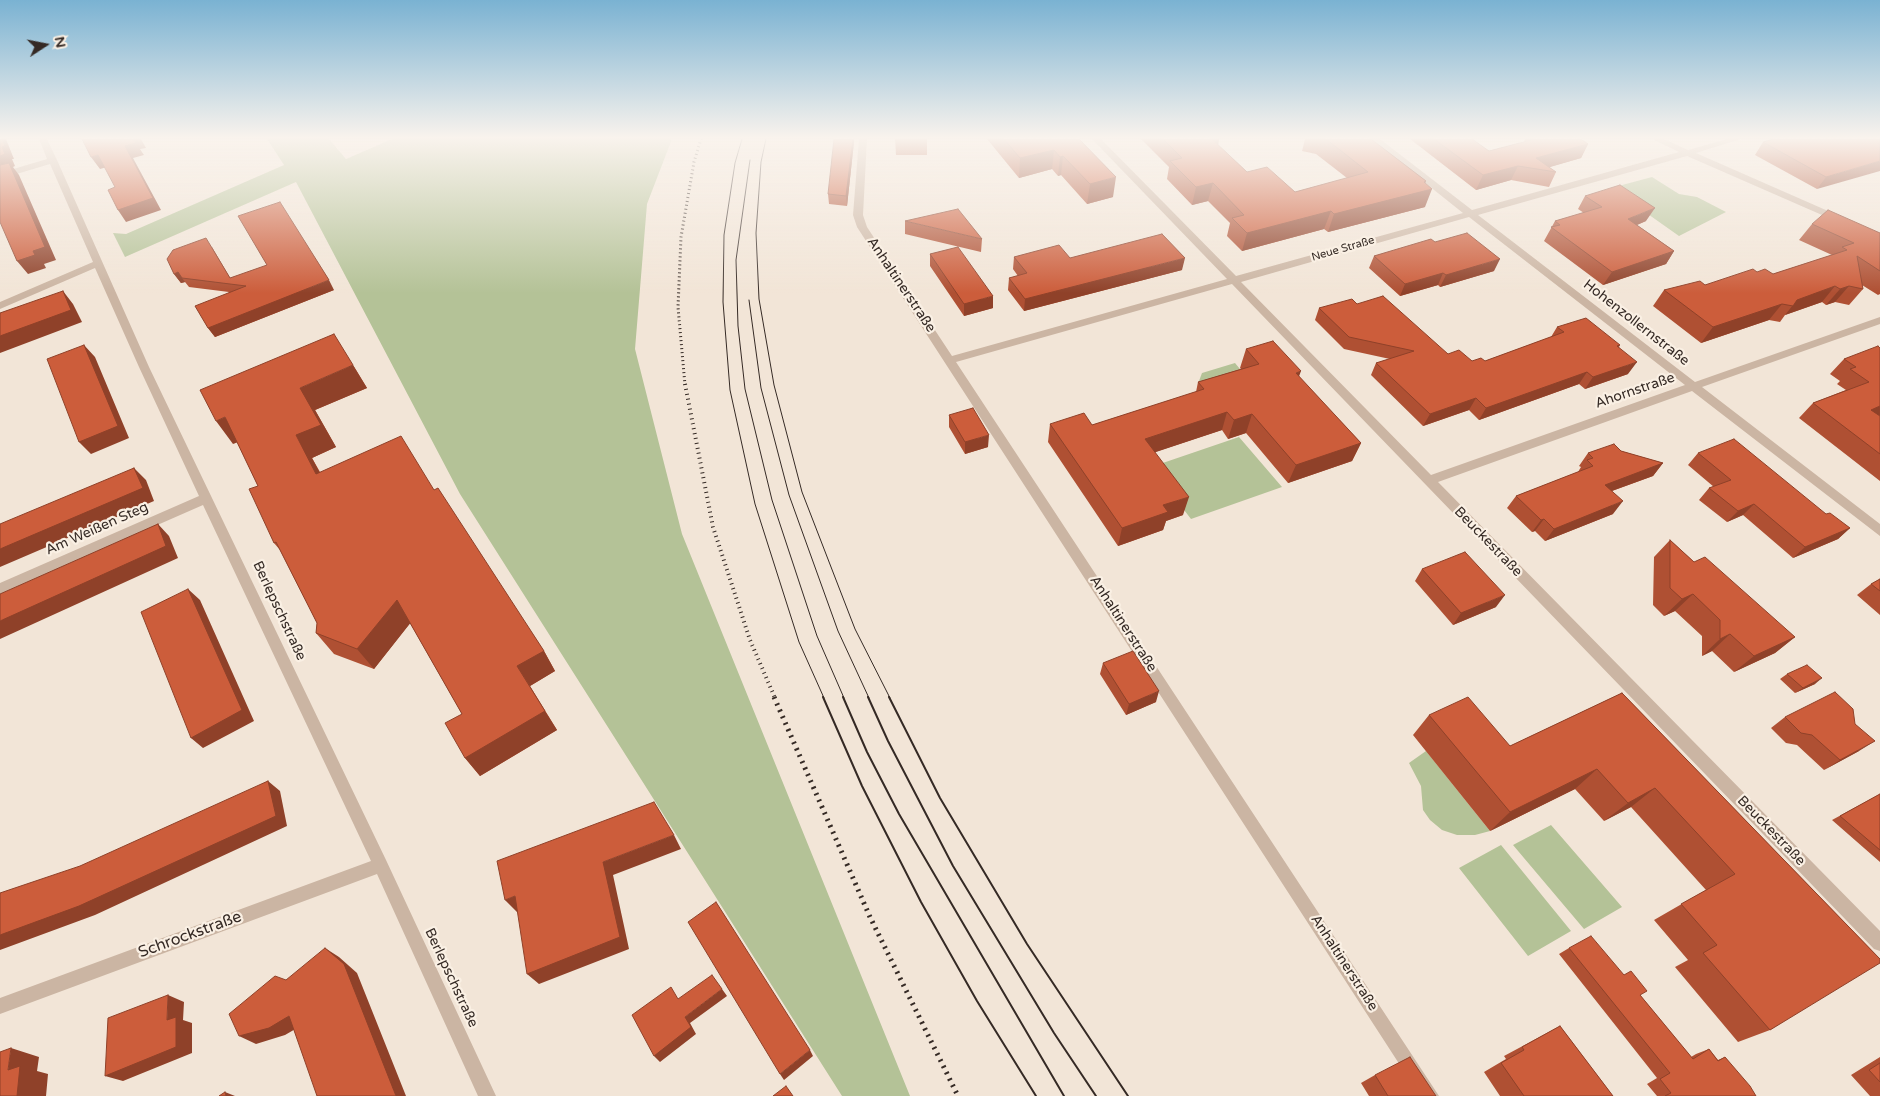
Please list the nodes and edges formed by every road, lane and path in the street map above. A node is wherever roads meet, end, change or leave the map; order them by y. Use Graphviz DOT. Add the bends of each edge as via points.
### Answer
graph roads {
  1 [pos="66,190"];
  2 [pos="861,190"];
  3 [pos="1145,190"];
  4 [pos="1440,190"];
  5 [pos="1556,190"];
  6 [pos="1773,190"];
  7 [pos="1471,214"];
  8 [pos="1853,225"];
  9 [pos="98,263"];
  10 [pos="1232,281"];
  11 [pos="0,306"];
  12 [pos="1880,320"];
  13 [pos="950,360"];
  14 [pos="1693,387"];
  15 [pos="1428,481"];
  16 [pos="207,498"];
  17 [pos="1880,531"];
  18 [pos="0,589"];
  19 [pos="381,865"];
  20 [pos="1880,943"];
  21 [pos="0,1006"];
  22 [pos="487,1096"];
  23 [pos="1430,1096"];
  1 -- 9 [label="street, Berlepschstraße"];
  2 -- 13 [label="street, Anhaltinerstraße" via="860,222"];
  3 -- 10 [label="street, Beuckestraße"];
  4 -- 7 [label="street, Hohenzollernstraße"];
  5 -- 7 [label="street, Neue Straße"];
  6 -- 8 [label="street"];
  7 -- 10 [label="street, Neue Straße"];
  7 -- 14 [label="street, Hohenzollernstraße"];
  9 -- 11 [label="street"];
  9 -- 16 [label="street, Berlepschstraße"];
  10 -- 13 [label="street, Neue Straße"];
  10 -- 15 [label="street, Beuckestraße"];
  12 -- 14 [label="street, Ahornstraße"];
  13 -- 23 [label="street, Anhaltinerstraße"];
  14 -- 15 [label="street, Ahornstraße"];
  14 -- 17 [label="street, Hohenzollernstraße"];
  15 -- 20 [label="street, Beuckestraße"];
  16 -- 18 [label="street, Am Weißen Steg"];
  16 -- 19 [label="street, Berlepschstraße"];
  19 -- 21 [label="street, Schrockstraße"];
  19 -- 22 [label="street, Berlepschstraße"];
}
